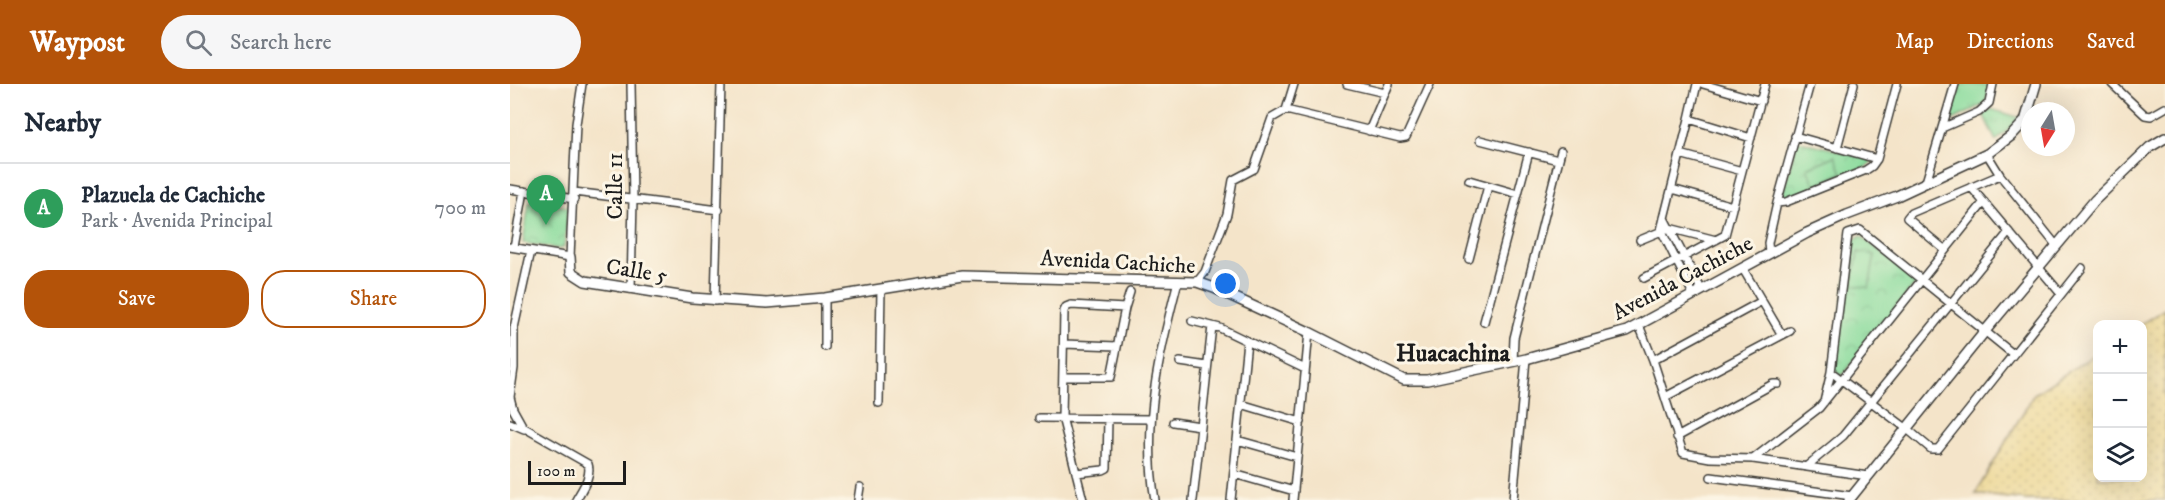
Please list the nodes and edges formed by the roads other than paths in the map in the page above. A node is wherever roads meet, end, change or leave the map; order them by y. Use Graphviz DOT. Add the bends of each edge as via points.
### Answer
graph roads {
  1 [pos="582,84"];
  2 [pos="631,84"];
  3 [pos="721,84"];
  4 [pos="1294,84"];
  5 [pos="1347,84"];
  6 [pos="1389,84"];
  7 [pos="1430,84"];
  8 [pos="1697,84"];
  9 [pos="1702,84"];
  10 [pos="1765,84"];
  11 [pos="1810,84"];
  12 [pos="1854,84"];
  13 [pos="1897,84"];
  14 [pos="1955,84"];
  15 [pos="1993,84"];
  16 [pos="2036,84"];
  17 [pos="2112,84"];
  18 [pos="1385,93"];
  19 [pos="1761,101"];
  20 [pos="2165,108"];
  21 [pos="1286,110"];
  22 [pos="1689,118"];
  23 [pos="1942,128"];
  24 [pos="1369,131"];
  25 [pos="1796,136"];
  26 [pos="1751,138"];
  27 [pos="2165,138"];
  28 [pos="1480,140"];
  29 [pos="1837,148"];
  30 [pos="1560,151"];
  31 [pos="1528,152"];
  32 [pos="1680,154"];
  33 [pos="1987,154"];
  34 [pos="1877,159"];
  35 [pos="1558,160"];
  36 [pos="1742,171"];
  37 [pos="2000,175"];
  38 [pos="1469,180"];
  39 [pos="1926,182"];
  40 [pos="1488,186"];
  41 [pos="1971,188"];
  42 [pos="510,189"];
  43 [pos="1672,189"];
  44 [pos="524,191"];
  45 [pos="1518,194"];
  46 [pos="574,195"];
  47 [pos="633,199"];
  48 [pos="1984,202"];
  49 [pos="1777,203"];
  50 [pos="1733,206"];
  51 [pos="719,210"];
  52 [pos="1665,229"];
  53 [pos="2009,232"];
  54 [pos="1640,240"];
  55 [pos="1716,240"];
  56 [pos="2056,245"];
  57 [pos="512,247"];
  58 [pos="531,250"];
  59 [pos="1945,250"];
  60 [pos="1769,253"];
  61 [pos="570,257"];
  62 [pos="1469,259"];
  63 [pos="1680,259"];
  64 [pos="1743,268"];
  65 [pos="2037,268"];
  66 [pos="2082,268"];
  67 [pos="1644,279"];
  68 [pos="1922,279"];
  69 [pos="1178,281"];
  70 [pos="1197,282"];
  71 [pos="630,289"];
  72 [pos="881,289"];
  73 [pos="1697,291"];
  74 [pos="1131,292"];
  75 [pos="2061,294"];
  76 [pos="825,298"];
  77 [pos="715,300"];
  78 [pos="1762,301"];
  79 [pos="1951,302"];
  80 [pos="1125,308"];
  81 [pos="514,311"];
  82 [pos="1192,321"];
  83 [pos="1484,322"];
  84 [pos="1639,325"];
  85 [pos="1212,326"];
  86 [pos="1986,330"];
  87 [pos="1790,331"];
  88 [pos="1309,332"];
  89 [pos="1782,335"];
  90 [pos="1247,341"];
  91 [pos="1064,344"];
  92 [pos="1117,346"];
  93 [pos="825,347"];
  94 [pos="2013,354"];
  95 [pos="1526,360"];
  96 [pos="1653,360"];
  97 [pos="1180,362"];
  98 [pos="1513,362"];
  99 [pos="1207,366"];
  100 [pos="1305,369"];
  101 [pos="1831,372"];
  102 [pos="1063,376"];
  103 [pos="1841,380"];
  104 [pos="1778,384"];
  105 [pos="1665,398"];
  106 [pos="1824,402"];
  107 [pos="879,403"];
  108 [pos="1870,403"];
  109 [pos="1241,404"];
  110 [pos="1062,417"];
  111 [pos="1039,418"];
  112 [pos="1108,418"];
  113 [pos="1151,419"];
  114 [pos="1173,422"];
  115 [pos="1300,422"];
  116 [pos="510,423"];
  117 [pos="1200,426"];
  118 [pos="1906,428"];
  119 [pos="529,432"];
  120 [pos="1677,437"];
  121 [pos="1237,440"];
  122 [pos="1297,457"];
  123 [pos="1753,459"];
  124 [pos="1807,466"];
  125 [pos="1076,473"];
  126 [pos="1233,474"];
  127 [pos="1868,476"];
  128 [pos="1711,477"];
  129 [pos="860,487"];
  130 [pos="1294,491"];
  131 [pos="1851,498"];
  132 [pos="576,500"];
  133 [pos="858,500"];
  134 [pos="1083,500"];
  135 [pos="1155,500"];
  136 [pos="1193,500"];
  137 [pos="1231,500"];
  138 [pos="1293,500"];
  139 [pos="1513,500"];
  1 -- 46 [label="street" via="576,124"];
  2 -- 47 [label="street, Calle 11"];
  3 -- 51 [label="street"];
  4 -- 21 [label="street"];
  5 -- 18 [label="street"];
  6 -- 18 [label="street"];
  7 -- 24 [label="street" via="1406,137"];
  8 -- 22 [label="street"];
  9 -- 19 [label="street"];
  10 -- 19 [label="street"];
  11 -- 25 [label="street"];
  12 -- 29 [label="street"];
  13 -- 34 [label="street"];
  14 -- 23 [label="street"];
  15 -- 23 [label="street" via="1989,104"];
  16 -- 33 [label="street, Avenida Cachiche" via="2025,121"];
  17 -- 20 [label="street" via="2145,115"];
  18 -- 24 [label="street"];
  19 -- 26 [label="street"];
  21 -- 24 [label="street"];
  21 -- 70 [label="street" via="1272,118 1254,169 1233,180 1227,213 1205,273"];
  22 -- 26 [label="street"];
  22 -- 32 [label="street"];
  23 -- 39 [label="street"];
  25 -- 29 [label="street"];
  25 -- 49 [label="street"];
  26 -- 36 [label="street"];
  27 -- 56 [label="street" via="2150,147 2095,200"];
  28 -- 31 [label="street"];
  29 -- 34 [label="street"];
  30 -- 35 [label="street"];
  31 -- 35 [label="street"];
  31 -- 45 [label="street"];
  32 -- 36 [label="street"];
  32 -- 43 [label="street"];
  33 -- 37 [label="street"];
  33 -- 39 [label="street, Avenida Cachiche"];
  34 -- 49 [label="street" via="1866,170"];
  35 -- 98 [label="street" via="1514,338"];
  36 -- 50 [label="street"];
  37 -- 41 [label="street"];
  37 -- 56 [label="street"];
  38 -- 40 [label="street"];
  39 -- 60 [label="street, Avenida Cachiche"];
  40 -- 45 [label="street"];
  40 -- 62 [label="street"];
  41 -- 48 [label="street"];
  41 -- 59 [label="street" via="1907,218"];
  42 -- 44 [label="street"];
  43 -- 50 [label="street"];
  43 -- 52 [label="street"];
  44 -- 46 [label="street"];
  44 -- 57 [label="street"];
  45 -- 83 [label="street"];
  46 -- 47 [label="street"];
  46 -- 61 [label="street"];
  47 -- 51 [label="street"];
  47 -- 71 [label="street, Calle 11"];
  48 -- 53 [label="street"];
  48 -- 59 [label="street"];
  49 -- 60 [label="street"];
  50 -- 55 [label="street" via="1725,235"];
  51 -- 77 [label="street"];
  52 -- 54 [label="street"];
  52 -- 55 [label="street"];
  52 -- 63 [label="street"];
  53 -- 65 [label="street"];
  53 -- 79 [label="street"];
  55 -- 63 [label="street"];
  56 -- 65 [label="street"];
  57 -- 58 [label="street"];
  58 -- 61 [label="street"];
  58 -- 81 [label="street"];
  59 -- 68 [label="street"];
  60 -- 64 [label="street, Avenida Cachiche"];
  61 -- 71 [label="street, Calle 5" via="571,272 579,279"];
  63 -- 67 [label="street"];
  63 -- 73 [label="street"];
  64 -- 73 [label="street, Avenida Cachiche"];
  64 -- 78 [label="street"];
  65 -- 75 [label="street"];
  65 -- 86 [label="street"];
  66 -- 75 [label="street"];
  68 -- 79 [label="street"];
  68 -- 101 [label="street" via="1860,230 1848,234"];
  68 -- 103 [label="street"];
  69 -- 70 [label="street, Avenida Cachiche"];
  69 -- 72 [label="street, Avenida Cachiche" via="962,276"];
  69 -- 113 [label="street" via="1160,353"];
  70 -- 88 [label="street, Avenida Cachiche"];
  71 -- 77 [label="street, Calle 5"];
  72 -- 76 [label="street, Avenida Cachiche"];
  72 -- 107 [label="street"];
  73 -- 84 [label="street, Avenida Cachiche"];
  74 -- 80 [label="street"];
  75 -- 94 [label="street"];
  76 -- 77 [label="street, Avenida Cachiche" via="767,303"];
  76 -- 93 [label="street"];
  78 -- 89 [label="street"];
  78 -- 96 [label="street"];
  79 -- 86 [label="street"];
  79 -- 108 [label="street"];
  80 -- 91 [label="street" via="1066,307"];
  80 -- 92 [label="street"];
  81 -- 119 [label="street" via="510,397 517,419"];
  82 -- 85 [label="street"];
  84 -- 95 [label="street, Avenida Cachiche"];
  84 -- 96 [label="street"];
  85 -- 90 [label="street"];
  85 -- 99 [label="street"];
  86 -- 94 [label="street"];
  86 -- 118 [label="street"];
  87 -- 89 [label="street"];
  88 -- 98 [label="street, Avenida Cachiche" via="1415,382"];
  88 -- 100 [label="street"];
  89 -- 105 [label="street"];
  90 -- 100 [label="street"];
  90 -- 109 [label="street"];
  91 -- 92 [label="street"];
  91 -- 102 [label="street"];
  92 -- 102 [label="street" via="1111,378"];
  94 -- 118 [label="street" via="1938,450 1931,449"];
  95 -- 98 [label="street, Avenida Cachiche"];
  95 -- 139 [label="street"];
  96 -- 105 [label="street"];
  97 -- 99 [label="street"];
  99 -- 117 [label="street"];
  100 -- 115 [label="street"];
  101 -- 103 [label="street"];
  101 -- 106 [label="street"];
  102 -- 110 [label="street"];
  103 -- 106 [label="street"];
  103 -- 108 [label="street"];
  104 -- 120 [label="street"];
  105 -- 120 [label="street"];
  106 -- 123 [label="street"];
  108 -- 118 [label="street"];
  108 -- 124 [label="street" via="1843,436"];
  109 -- 115 [label="street"];
  109 -- 121 [label="street"];
  110 -- 111 [label="street"];
  110 -- 112 [label="street"];
  110 -- 125 [label="street"];
  112 -- 113 [label="street"];
  112 -- 125 [label="street" via="1107,468"];
  113 -- 135 [label="street"];
  114 -- 117 [label="street"];
  115 -- 122 [label="street"];
  116 -- 119 [label="street"];
  117 -- 136 [label="street"];
  118 -- 127 [label="street"];
  119 -- 132 [label="street" via="588,464 588,477"];
  120 -- 123 [label="street" via="1683,453"];
  121 -- 122 [label="street"];
  121 -- 126 [label="street"];
  122 -- 130 [label="street"];
  123 -- 124 [label="street"];
  124 -- 127 [label="street"];
  125 -- 134 [label="street"];
  126 -- 130 [label="street"];
  126 -- 137 [label="street"];
  127 -- 131 [label="street"];
  128 -- 131 [label="street"];
  129 -- 133 [label="street"];
  130 -- 138 [label="street"];
}
